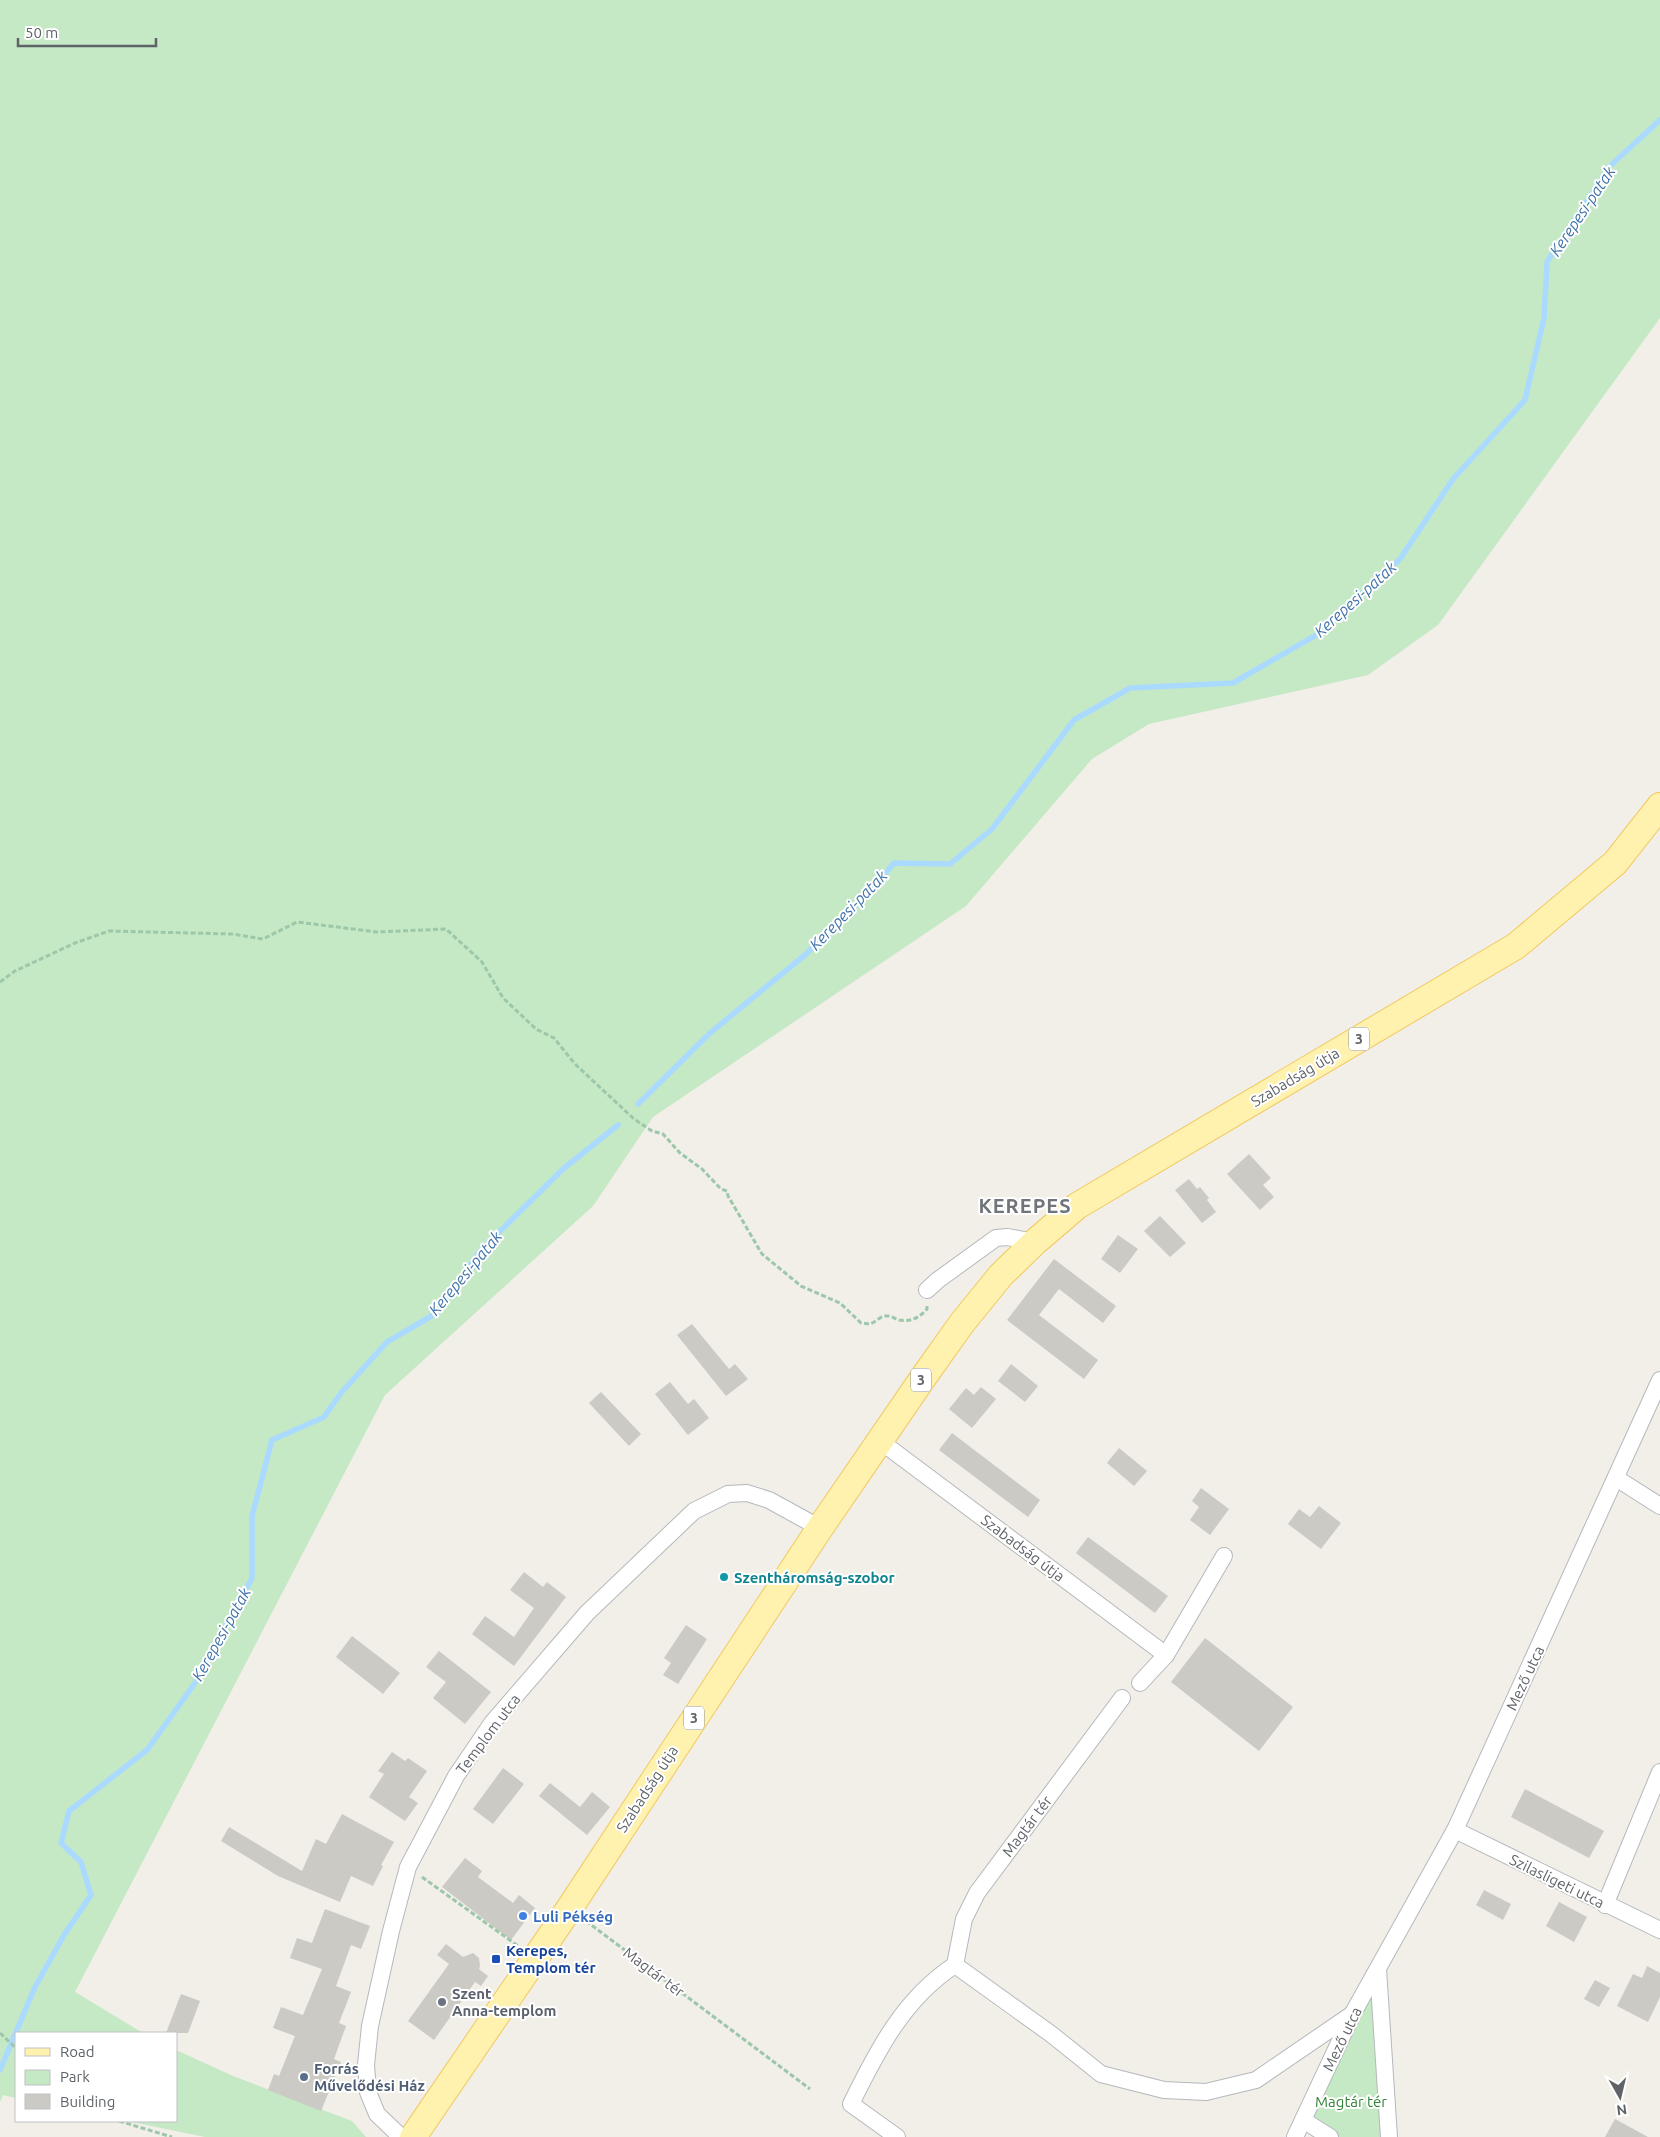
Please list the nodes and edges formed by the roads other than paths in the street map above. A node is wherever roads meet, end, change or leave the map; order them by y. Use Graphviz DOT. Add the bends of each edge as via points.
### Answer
graph roads {
  1 [pos="1660,806"];
  2 [pos="1035,1242"];
  3 [pos="927,1290"];
  4 [pos="1660,1380"];
  5 [pos="880,1441"];
  6 [pos="1616,1478"];
  7 [pos="1660,1506"];
  8 [pos="820,1528"];
  9 [pos="1224,1556"];
  10 [pos="1166,1655"];
  11 [pos="1140,1683"];
  12 [pos="1122,1698"];
  13 [pos="1660,1772"];
  14 [pos="1455,1830"];
  15 [pos="1605,1904"];
  16 [pos="1660,1930"];
  17 [pos="954,1964"];
  18 [pos="1378,1969"];
  19 [pos="1353,2013"];
  20 [pos="1303,2120"];
  21 [pos="401,2137"];
  22 [pos="413,2137"];
  23 [pos="897,2137"];
  24 [pos="1295,2137"];
  25 [pos="1330,2137"];
  26 [pos="1389,2137"];
  1 -- 2 [label="main road, Szabadság útja / 3" via="1614,863 1516,946 1077,1206"];
  2 -- 3 [label="street" via="996,1238"];
  2 -- 5 [label="main road, Szabadság útja / 3" via="1001,1275 962,1323"];
  4 -- 6 [label="street, Mező utca"];
  5 -- 8 [label="main road, Szabadság útja / 3"];
  5 -- 10 [label="street, Szabadság útja"];
  6 -- 7 [label="street"];
  6 -- 14 [label="street, Mező utca"];
  8 -- 21 [label="street, Templom utca" via="769,1500 747,1493 728,1494 694,1511 587,1613 492,1723 456,1776 408,1867 370,2026 366,2065 368,2092 377,2114"];
  8 -- 22 [label="main road, Szabadság útja / 3" via="569,1909"];
  9 -- 10 [label="street"];
  10 -- 11 [label="street"];
  12 -- 17 [label="street, Magtár tér" via="977,1893 964,1919"];
  13 -- 15 [label="street"];
  14 -- 15 [label="street, Szilasligeti utca"];
  14 -- 18 [label="street, Mező utca"];
  15 -- 16 [label="street, Szilasligeti utca"];
  17 -- 19 [label="street" via="1101,2074 1164,2090 1206,2092 1256,2080"];
  17 -- 23 [label="street" via="933,1979 895,2023 872,2060 851,2104"];
  18 -- 19 [label="street, Mező utca"];
  18 -- 26 [label="street, Mező utca"];
  19 -- 20 [label="street, Mező utca"];
  20 -- 24 [label="street, Mező utca"];
  20 -- 25 [label="street"];
}
